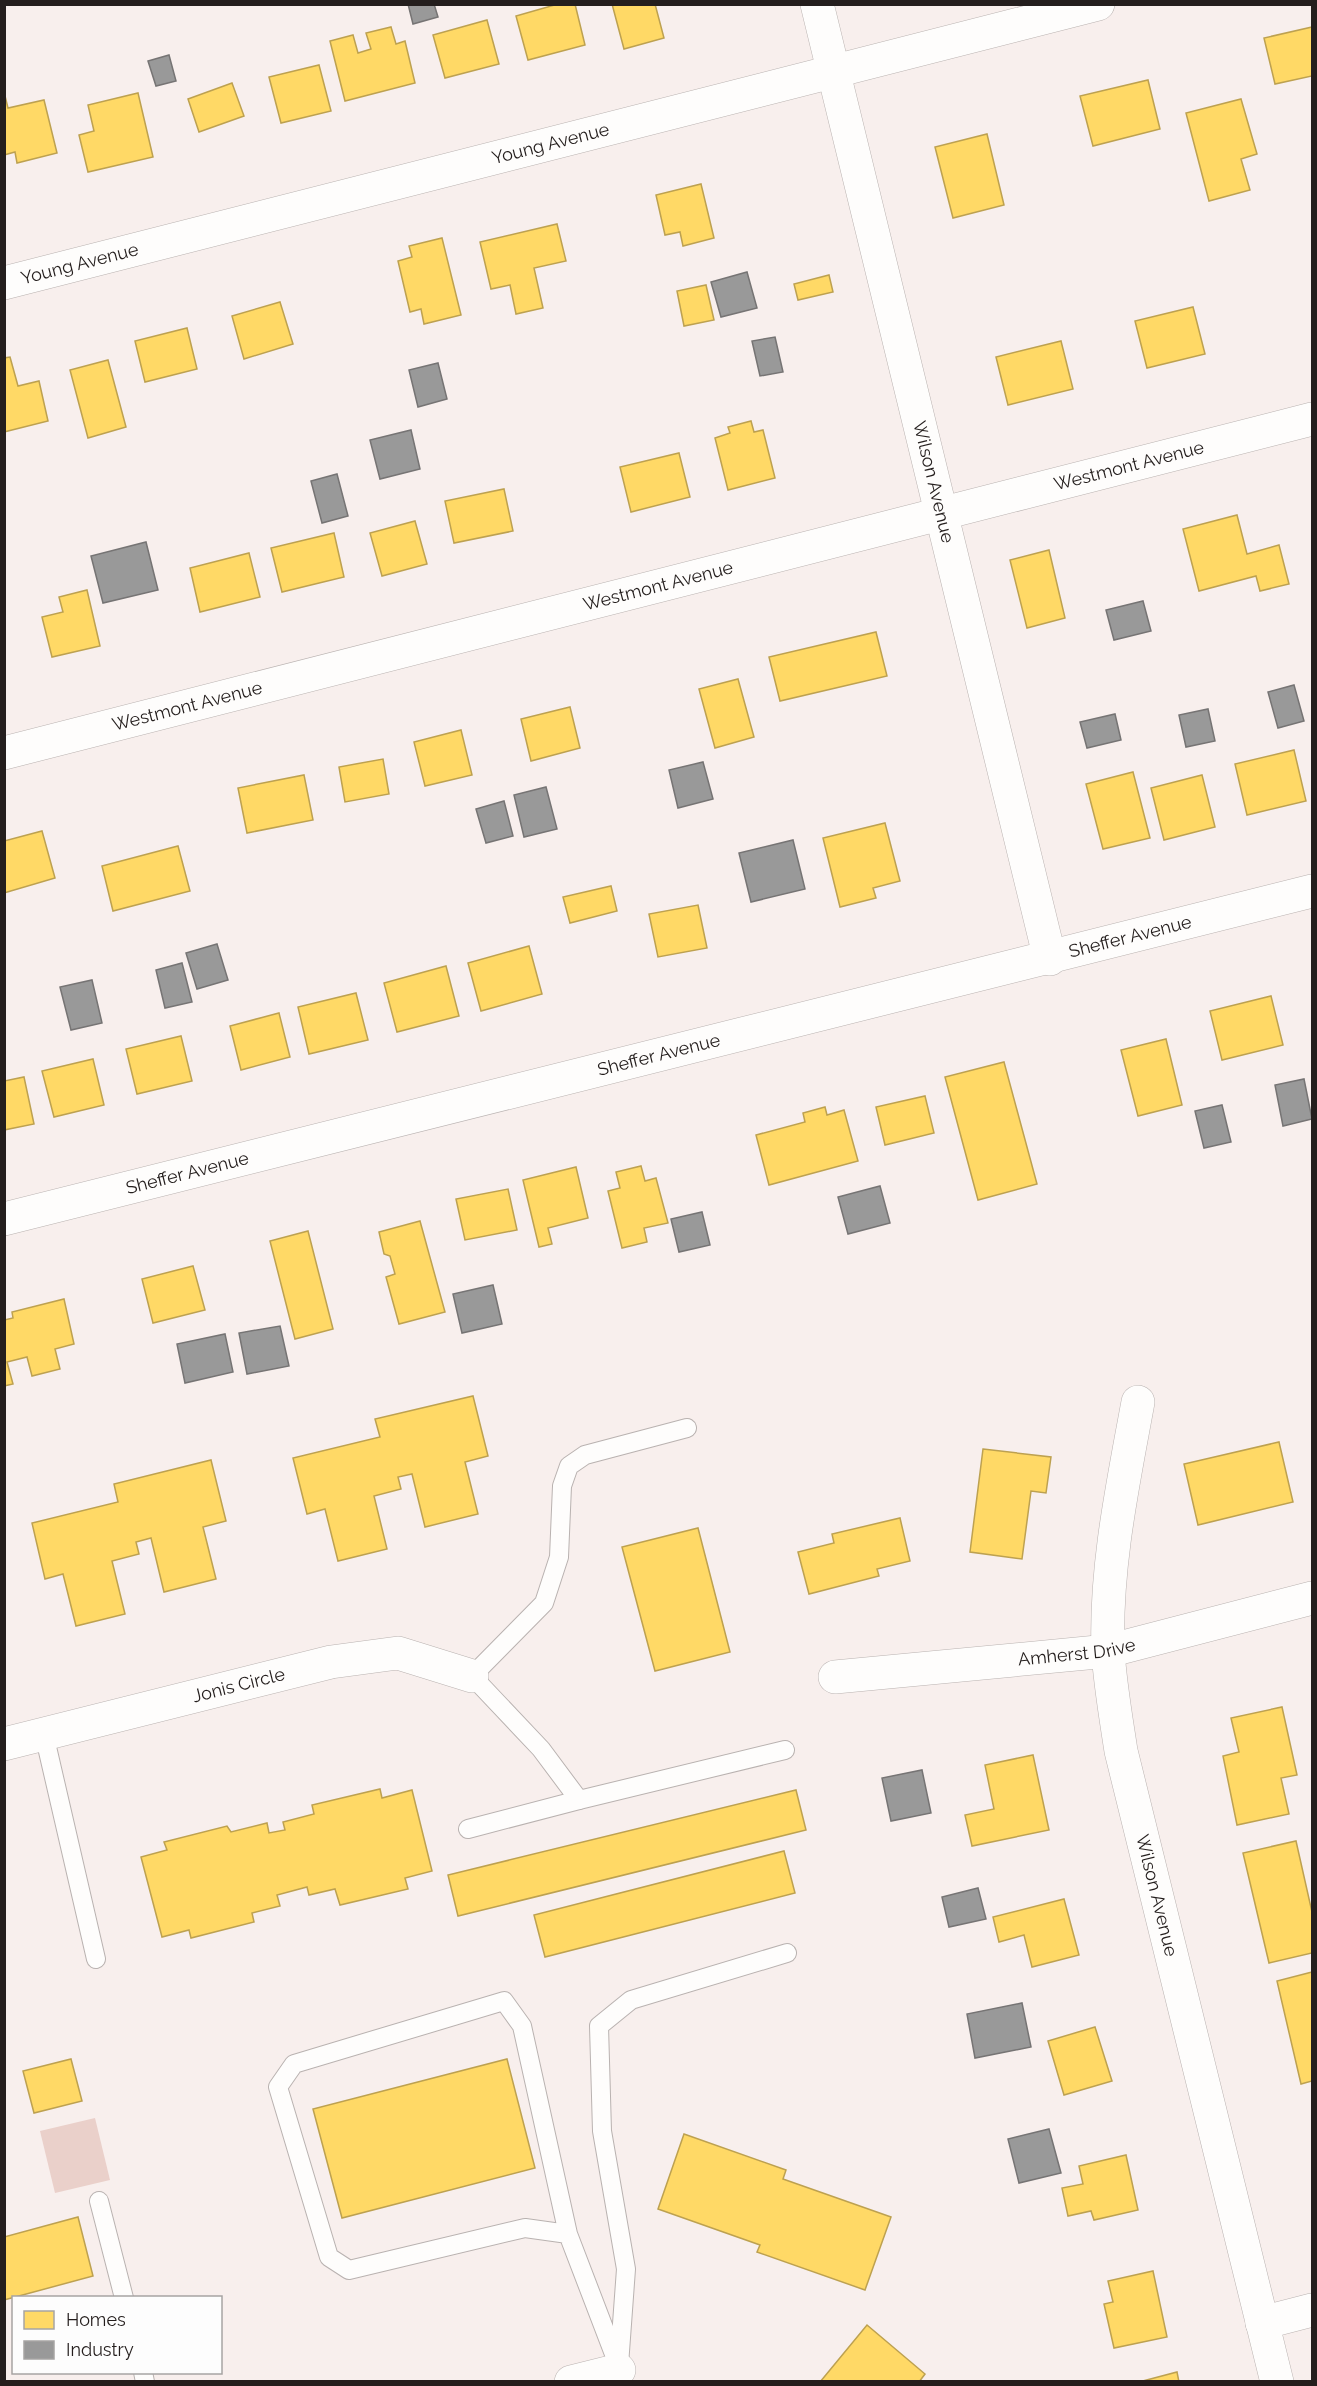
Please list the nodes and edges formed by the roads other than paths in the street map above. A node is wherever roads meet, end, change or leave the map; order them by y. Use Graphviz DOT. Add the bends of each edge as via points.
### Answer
graph roads {
  1 [pos="817,4"];
  2 [pos="1098,4"];
  3 [pos="834,72"];
  4 [pos="4,283"];
  5 [pos="1312,419"];
  6 [pos="940,515"];
  7 [pos="4,753"];
  8 [pos="1312,891"];
  9 [pos="1050,959"];
  10 [pos="4,1220"];
  11 [pos="1138,1402"];
  12 [pos="687,1428"];
  13 [pos="1312,1598"];
  14 [pos="1108,1651"];
  15 [pos="472,1676"];
  16 [pos="835,1677"];
  17 [pos="44,1734"];
  18 [pos="4,1744"];
  19 [pos="785,1750"];
  20 [pos="579,1800"];
  21 [pos="468,1829"];
  22 [pos="787,1953"];
  23 [pos="96,1959"];
  24 [pos="99,2201"];
  25 [pos="568,2234"];
  26 [pos="123,2296"];
  27 [pos="1312,2310"];
  28 [pos="1263,2323"];
  29 [pos="622,2376"];
  30 [pos="571,2382"];
  31 [pos="1277,2382"];
  1 -- 3 [label="street, Wilson Avenue"];
  2 -- 3 [label="street, Young Avenue"];
  3 -- 4 [label="street, Young Avenue"];
  3 -- 6 [label="street, Wilson Avenue"];
  5 -- 6 [label="street, Westmont Avenue"];
  6 -- 7 [label="street, Westmont Avenue"];
  6 -- 9 [label="street, Wilson Avenue"];
  8 -- 9 [label="street, Sheffer Avenue"];
  9 -- 10 [label="street, Sheffer Avenue"];
  11 -- 14 [label="street, Wilson Avenue" via="1112,1554"];
  12 -- 15 [label="lane" via="585,1455 569,1466 562,1486 559,1557 544,1603"];
  13 -- 14 [label="street, Amherst Drive"];
  14 -- 16 [label="street, Amherst Drive"];
  14 -- 28 [label="street, Wilson Avenue" via="1121,1751"];
  15 -- 17 [label="street, Jonis Circle" via="398,1653 331,1662"];
  15 -- 20 [label="lane" via="541,1749"];
  17 -- 18 [label="street, Jonis Circle"];
  17 -- 23 [label="lane"];
  19 -- 20 [label="lane"];
  20 -- 21 [label="lane"];
  22 -- 29 [label="lane" via="631,2000 598,2026 602,2131 626,2269"];
  24 -- 26 [label="lane"];
  25 -- 25 [label="lane" via="525,2228 349,2270 329,2257 278,2087 294,2064 504,2001 522,2026"];
  25 -- 29 [label="lane"];
  27 -- 28 [label="street"];
  28 -- 31 [label="street, Wilson Avenue"];
  29 -- 30 [label="street"];
}
